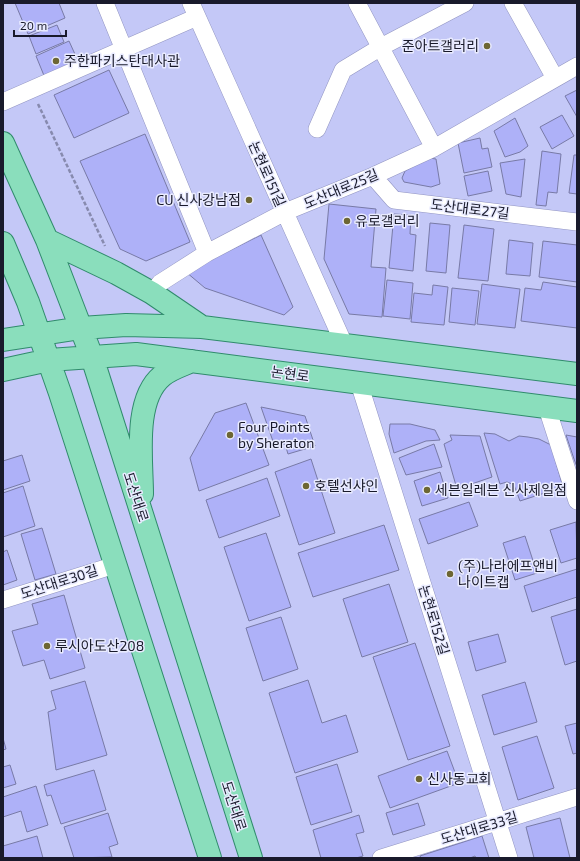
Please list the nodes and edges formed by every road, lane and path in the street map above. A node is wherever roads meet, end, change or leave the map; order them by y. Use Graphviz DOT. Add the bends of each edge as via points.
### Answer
graph roads {
  1 [pos="105,3"];
  2 [pos="357,3"];
  3 [pos="465,3"];
  4 [pos="513,3"];
  5 [pos="194,10"];
  6 [pos="381,47"];
  7 [pos="125,48"];
  8 [pos="577,66"];
  9 [pos="555,78"];
  10 [pos="36,100"];
  11 [pos="3,102"];
  12 [pos="317,130"];
  13 [pos="3,142"];
  14 [pos="434,148"];
  15 [pos="373,176"];
  16 [pos="285,212"];
  17 [pos="577,222"];
  18 [pos="47,240"];
  19 [pos="3,243"];
  20 [pos="110,250"];
  21 [pos="207,253"];
  22 [pos="152,293"];
  23 [pos="202,327"];
  24 [pos="81,328"];
  25 [pos="39,333"];
  26 [pos="3,340"];
  27 [pos="344,344"];
  28 [pos="92,357"];
  29 [pos="49,360"];
  30 [pos="192,361"];
  31 [pos="3,370"];
  32 [pos="577,374"];
  33 [pos="359,383"];
  34 [pos="548,408"];
  35 [pos="577,411"];
  36 [pos="577,501"];
  37 [pos="143,518"];
  38 [pos="114,564"];
  39 [pos="3,600"];
  40 [pos="577,797"];
  41 [pos="498,822"];
  42 [pos="210,858"];
  43 [pos="251,858"];
  44 [pos="381,858"];
  45 [pos="509,858"];
  1 -- 7 [label="street"];
  2 -- 6 [label="street"];
  3 -- 6 [label="street"];
  4 -- 9 [label="street"];
  5 -- 7 [label="street"];
  5 -- 16 [label="street, 논현로151길"];
  6 -- 12 [label="street" via="344,70"];
  6 -- 14 [label="street"];
  7 -- 11 [label="street"];
  7 -- 21 [label="street"];
  8 -- 9 [label="street, 도산대로25길"];
  9 -- 14 [label="street, 도산대로25길"];
  10 -- 20 [label="path" via="105,245"];
  13 -- 18 [label="main road, 도산대로"];
  14 -- 15 [label="street, 도산대로25길"];
  15 -- 16 [label="street, 도산대로25길"];
  15 -- 17 [label="street, 도산대로27길" via="394,200"];
  16 -- 21 [label="street, 도산대로25길"];
  16 -- 27 [label="street, 논현로151길"];
  18 -- 22 [label="main road"];
  18 -- 24 [label="main road, 도산대로"];
  19 -- 25 [label="main road"];
  21 -- 22 [label="street, 도산대로25길" via="160,283"];
  22 -- 23 [label="main road"];
  23 -- 24 [label="main road" via="126,325"];
  23 -- 27 [label="main road"];
  24 -- 25 [label="main road"];
  24 -- 28 [label="main road, 도산대로"];
  25 -- 26 [label="main road"];
  25 -- 29 [label="main road"];
  27 -- 32 [label="main road"];
  28 -- 29 [label="main road, 논현로"];
  28 -- 30 [label="main road, 논현로" via="136,354"];
  28 -- 37 [label="main road, 도산대로"];
  29 -- 31 [label="main road, 논현로"];
  29 -- 38 [label="main road"];
  30 -- 33 [label="main road, 논현로"];
  30 -- 37 [label="main road" via="163,375 152,385 142,416"];
  33 -- 34 [label="main road, 논현로"];
  33 -- 41 [label="street, 논현로152길"];
  34 -- 35 [label="main road, 논현로"];
  34 -- 36 [label="street"];
  37 -- 43 [label="main road, 도산대로"];
  38 -- 39 [label="street, 도산대로30길"];
  38 -- 42 [label="main road"];
  40 -- 41 [label="street, 도산대로33길"];
  41 -- 44 [label="street, 도산대로33길"];
  41 -- 45 [label="street, 논현로152길"];
}
